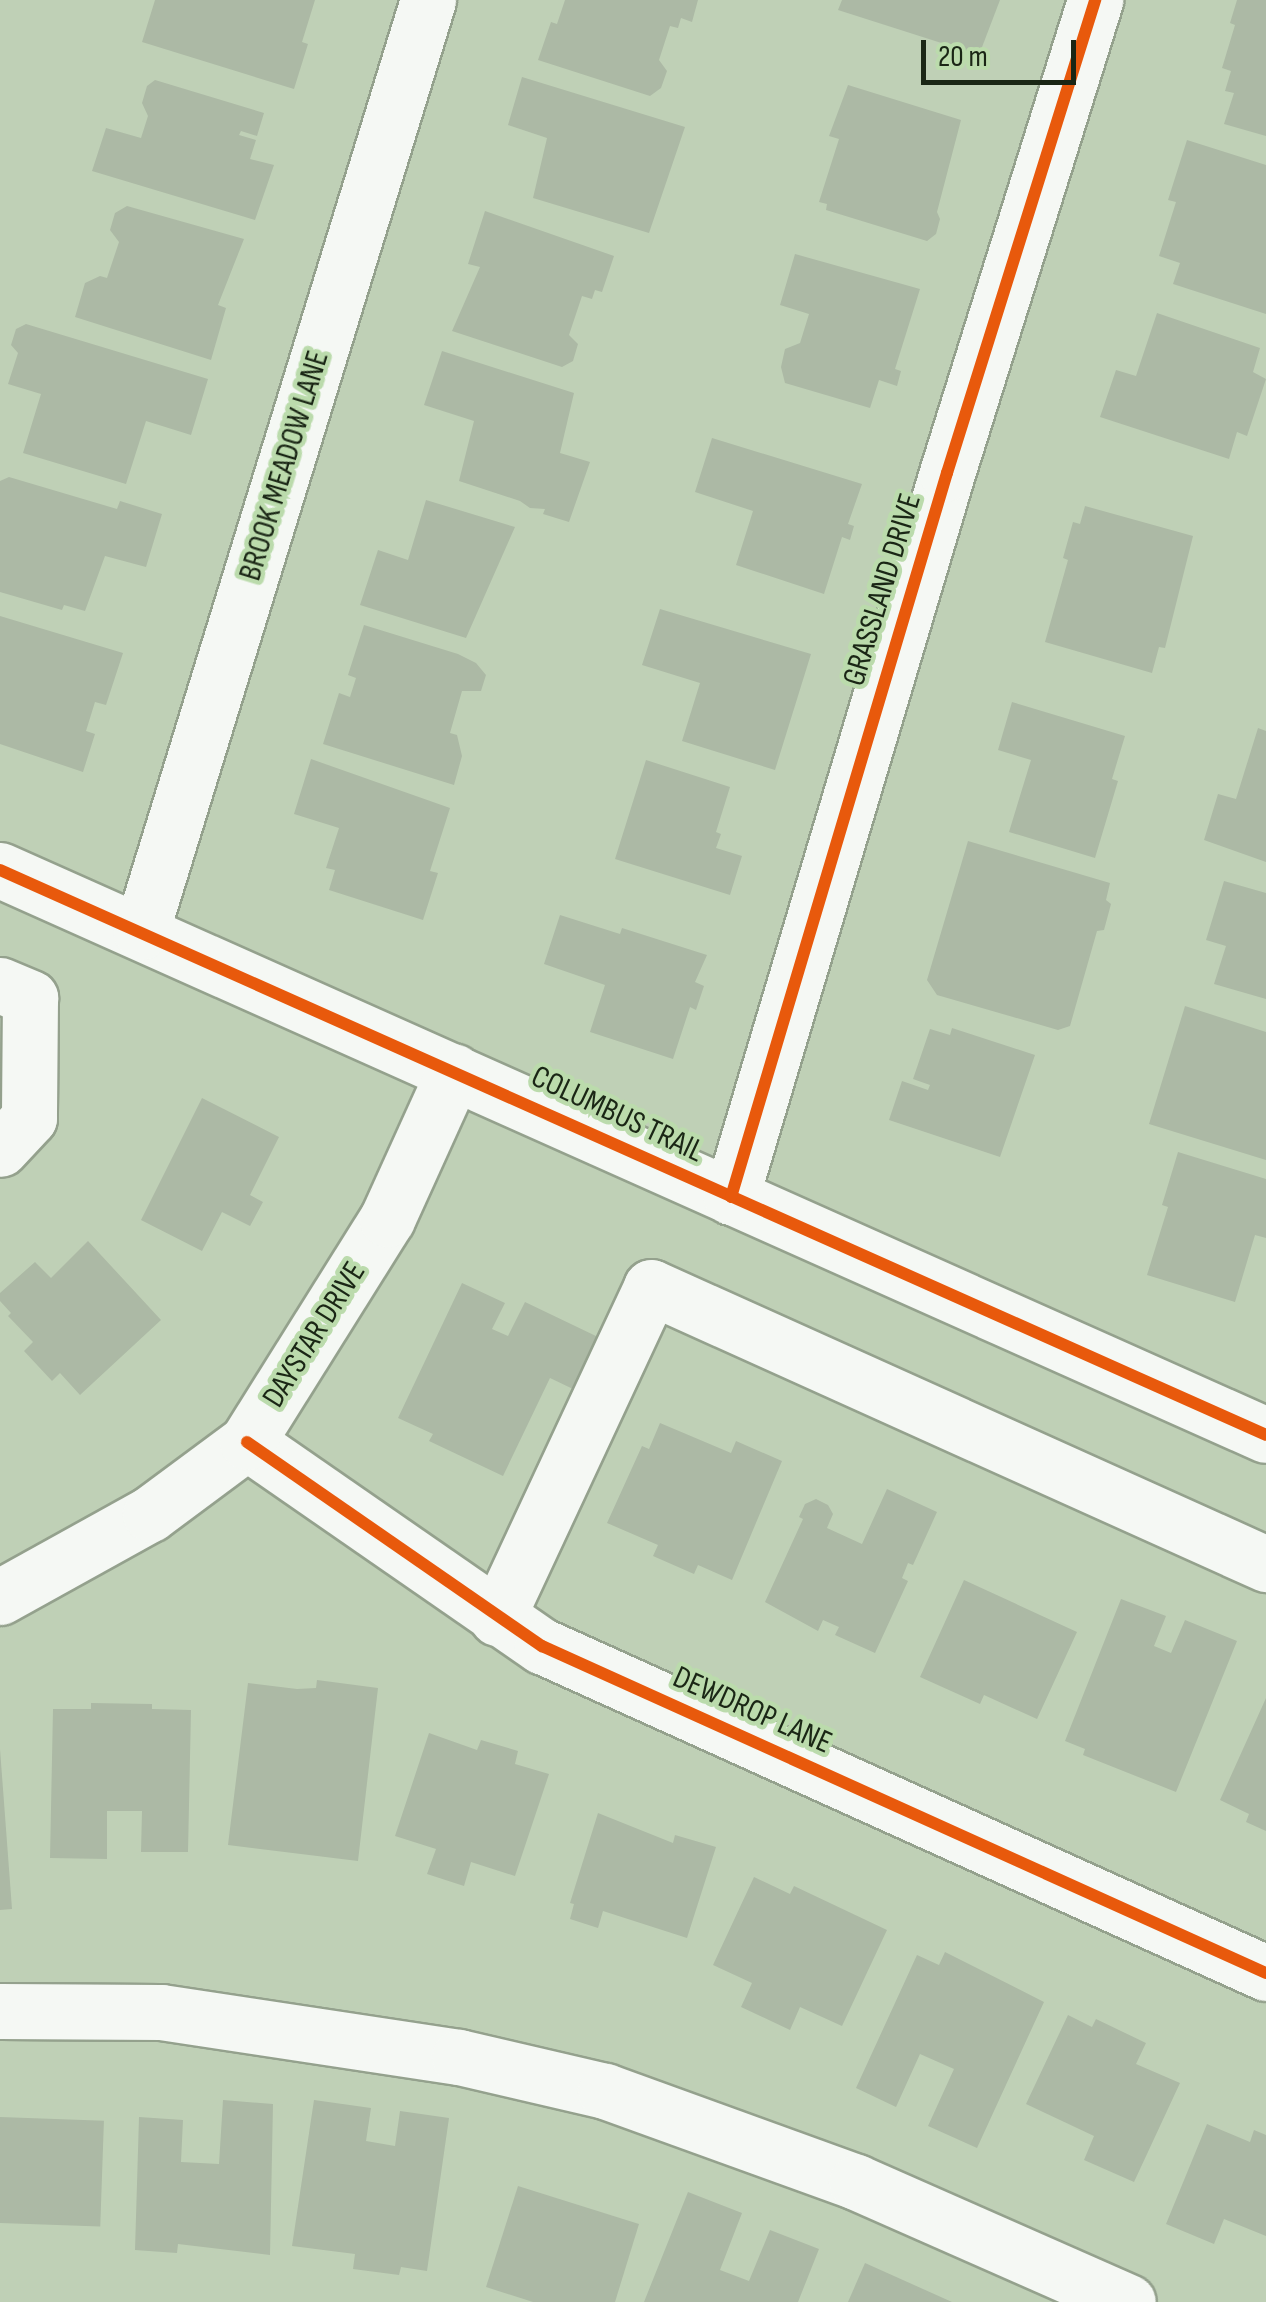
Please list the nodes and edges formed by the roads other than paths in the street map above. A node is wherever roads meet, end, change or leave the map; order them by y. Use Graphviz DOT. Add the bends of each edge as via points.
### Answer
graph roads {
  1 [pos="428,0"];
  2 [pos="1096,0"];
  3 [pos="0,870"];
  4 [pos="142,932"];
  5 [pos="0,985"];
  6 [pos="454,1071"];
  7 [pos="0,1149"];
  8 [pos="732,1197"];
  9 [pos="1266,1435"];
  10 [pos="248,1442"];
  11 [pos="1266,1564"];
  12 [pos="0,1597"];
  13 [pos="497,1618"];
  14 [pos="1266,1973"];
  15 [pos="0,2011"];
  16 [pos="1128,2302"];
  1 -- 4 [label="street, BROOK MEADOW LANE"];
  2 -- 8 [label="street, GRASSLAND DRIVE" via="946,474"];
  3 -- 4 [label="street, COLUMBUS TRAIL"];
  4 -- 6 [label="street, COLUMBUS TRAIL"];
  5 -- 7 [label="street" via="30,998 29,1118"];
  6 -- 8 [label="street, COLUMBUS TRAIL"];
  6 -- 10 [label="street, DAYSTAR DRIVE" via="387,1219"];
  8 -- 9 [label="street, COLUMBUS TRAIL"];
  10 -- 12 [label="street, DAYSTAR DRIVE" via="150,1514"];
  10 -- 13 [label="street, DEWDROP LANE"];
  11 -- 13 [label="street" via="651,1287"];
  13 -- 14 [label="street, DEWDROP LANE" via="542,1646"];
  15 -- 16 [label="street" via="161,2012 459,2056 605,2091 856,2182"];
}
